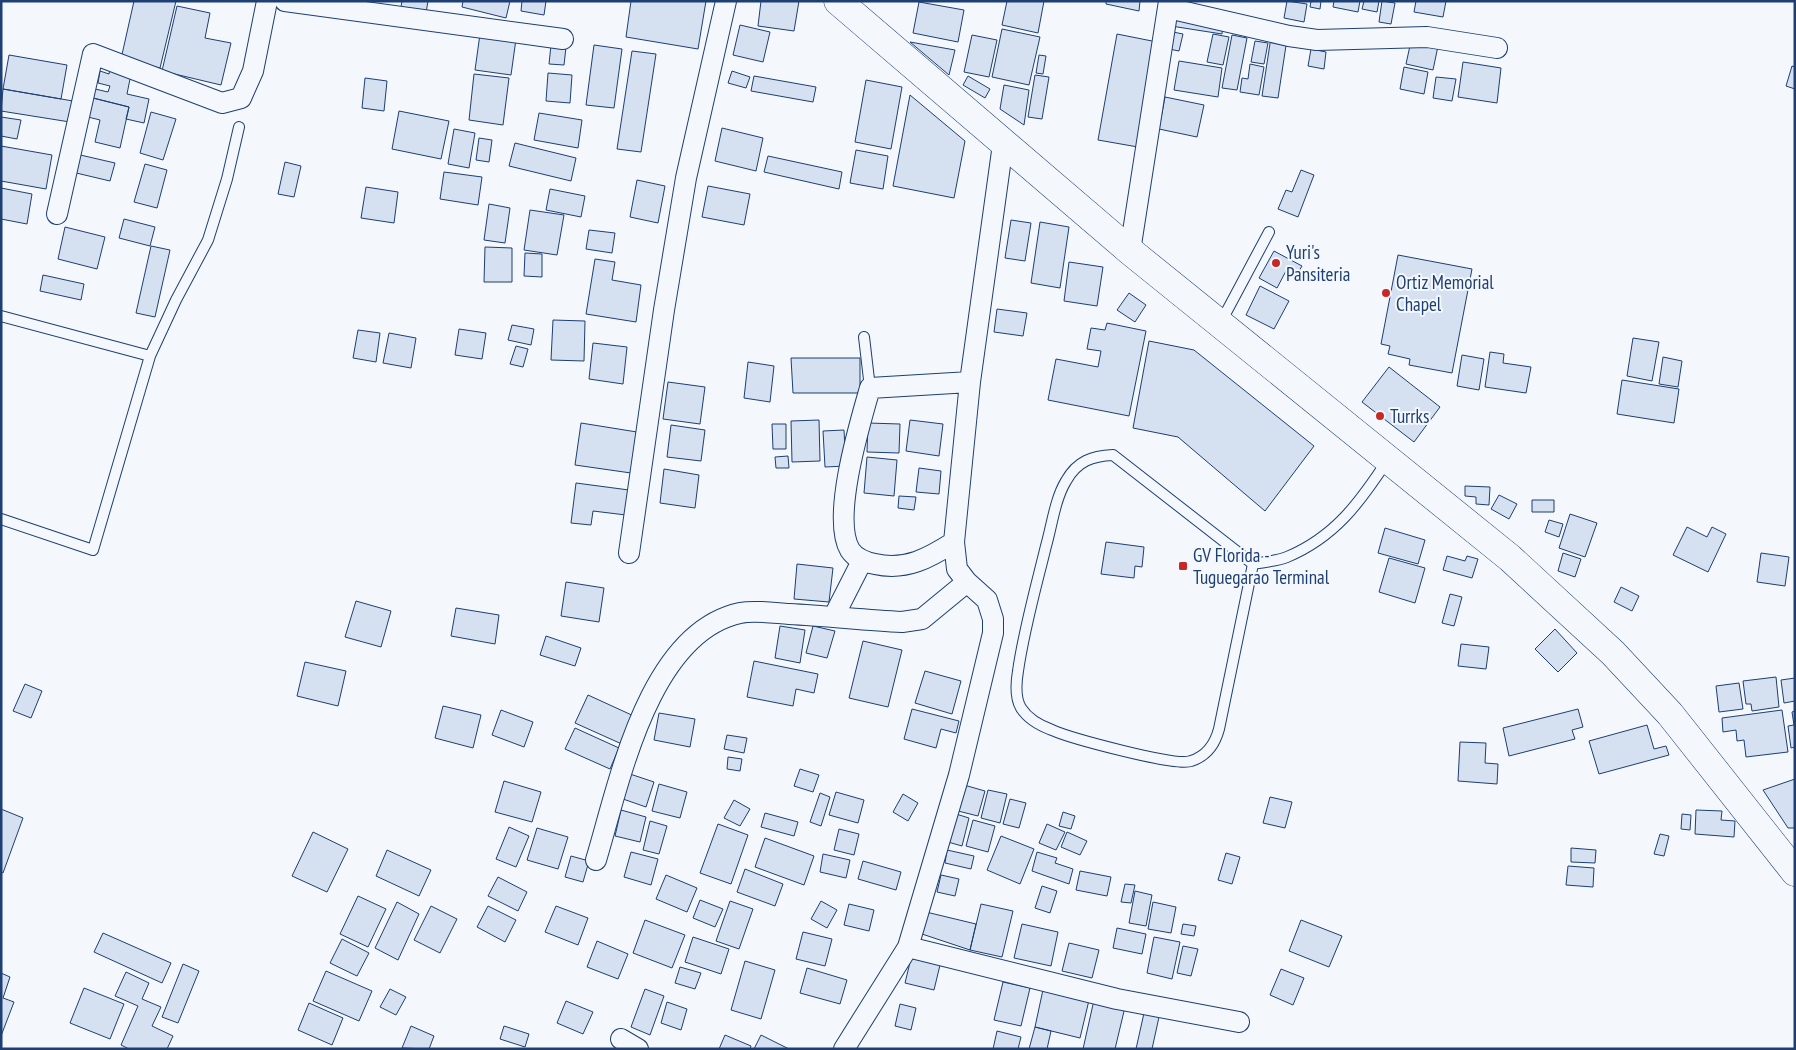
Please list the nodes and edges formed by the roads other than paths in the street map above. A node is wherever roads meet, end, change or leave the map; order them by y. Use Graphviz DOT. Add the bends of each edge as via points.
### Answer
graph roads {
  1 [pos="267,1"];
  2 [pos="285,1"];
  3 [pos="726,1"];
  4 [pos="838,1"];
  5 [pos="1169,5"];
  6 [pos="563,39"];
  7 [pos="1497,48"];
  8 [pos="238,127"];
  9 [pos="1003,144"];
  10 [pos="57,214"];
  11 [pos="1269,232"];
  12 [pos="1130,251"];
  13 [pos="1,316"];
  14 [pos="1221,323"];
  15 [pos="864,337"];
  16 [pos="150,356"];
  17 [pos="970,382"];
  18 [pos="870,388"];
  19 [pos="1388,459"];
  20 [pos="1,519"];
  21 [pos="954,542"];
  22 [pos="629,553"];
  23 [pos="862,561"];
  24 [pos="1253,564"];
  25 [pos="967,582"];
  26 [pos="834,616"];
  27 [pos="1784,844"];
  28 [pos="596,860"];
  29 [pos="1795,872"];
  30 [pos="908,947"];
  31 [pos="1239,1022"];
  32 [pos="844,1049"];
  1 -- 10 [label="street" via="253,71 241,98 222,103 93,54"];
  2 -- 6 [label="street"];
  3 -- 22 [label="street" via="686,178"];
  4 -- 9 [label="highway"];
  5 -- 7 [label="street" via="1289,36 1317,40 1427,37"];
  5 -- 12 [label="street"];
  8 -- 16 [label="lane" via="227,179 208,240"];
  9 -- 12 [label="highway"];
  9 -- 17 [label="street"];
  11 -- 14 [label="lane"];
  12 -- 14 [label="highway"];
  13 -- 16 [label="lane"];
  14 -- 19 [label="highway"];
  15 -- 18 [label="lane"];
  16 -- 20 [label="lane" via="93,550"];
  17 -- 18 [label="street"];
  17 -- 21 [label="street"];
  18 -- 23 [label="street" via="850,468 843,532 850,550"];
  19 -- 24 [label="lane" via="1360,502 1339,525 1286,558"];
  19 -- 27 [label="highway" via="1510,558 1613,653"];
  21 -- 23 [label="street" via="927,560 908,564 883,566"];
  21 -- 25 [label="street" via="957,569"];
  23 -- 26 [label="street"];
  24 -- 24 [label="lane" via="1113,455 1093,456 1066,481 1056,506 1018,673 1016,696 1022,709 1032,720 1053,731 1166,762 1189,762 1202,756 1215,744 1220,729"];
  25 -- 26 [label="street" via="922,619 902,622"];
  25 -- 30 [label="street" via="987,600 993,619 993,633 960,775"];
  26 -- 28 [label="street" via="740,613 709,625 684,646 662,677 645,710 626,760"];
  27 -- 29 [label="highway"];
  30 -- 31 [label="street" via="1117,999"];
  30 -- 32 [label="street"];
}
